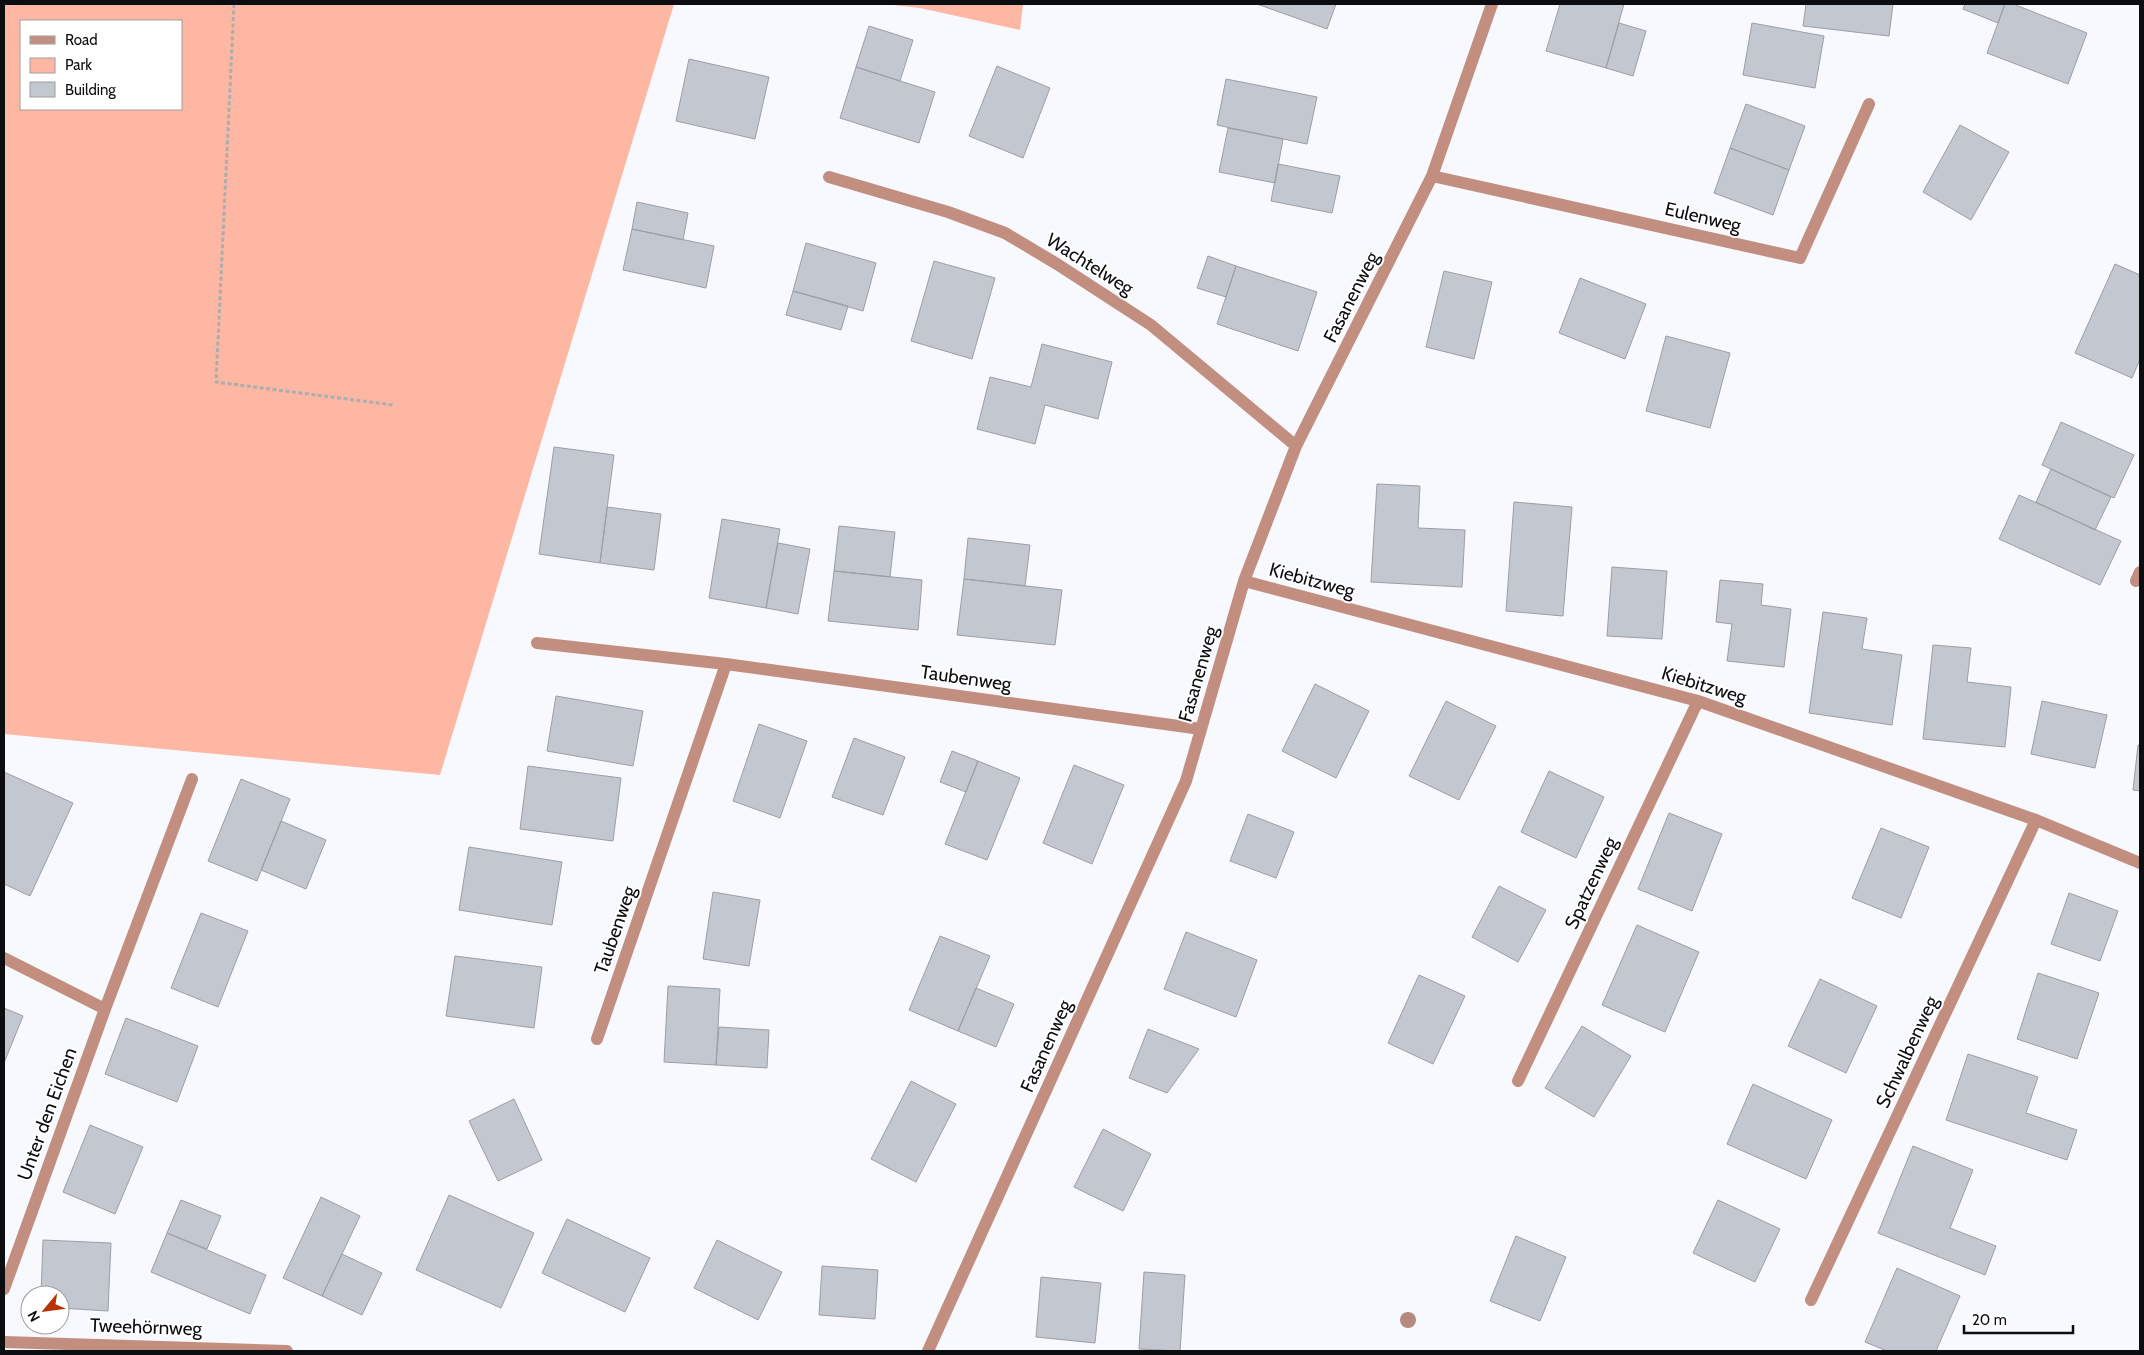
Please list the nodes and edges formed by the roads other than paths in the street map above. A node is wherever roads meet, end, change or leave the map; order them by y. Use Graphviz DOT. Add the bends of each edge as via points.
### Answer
graph roads {
  1 [pos="1492,4"];
  2 [pos="1869,104"];
  3 [pos="1432,176"];
  4 [pos="829,177"];
  5 [pos="1296,446"];
  6 [pos="1244,581"];
  7 [pos="537,643"];
  8 [pos="726,664"];
  9 [pos="1698,701"];
  10 [pos="1202,729"];
  11 [pos="192,779"];
  12 [pos="2036,820"];
  13 [pos="2140,863"];
  14 [pos="4,958"];
  15 [pos="105,1009"];
  16 [pos="597,1039"];
  17 [pos="1518,1081"];
  18 [pos="4,1289"];
  19 [pos="1811,1300"];
  20 [pos="4,1342"];
  21 [pos="287,1351"];
  22 [pos="928,1351"];
  1 -- 3 [label="street, Fasanenweg"];
  2 -- 3 [label="street, Eulenweg" via="1800,258"];
  3 -- 5 [label="street, Fasanenweg"];
  4 -- 5 [label="street, Wachtelweg" via="948,212 1005,233 1151,325"];
  5 -- 6 [label="street, Fasanenweg"];
  6 -- 9 [label="street, Kiebitzweg"];
  6 -- 10 [label="street, Fasanenweg"];
  7 -- 8 [label="street, Taubenweg"];
  8 -- 10 [label="street, Taubenweg"];
  8 -- 16 [label="street, Taubenweg"];
  9 -- 12 [label="street, Kiebitzweg"];
  9 -- 17 [label="street, Spatzenweg"];
  10 -- 22 [label="street, Fasanenweg" via="1186,781"];
  11 -- 15 [label="street, Unter den Eichen"];
  12 -- 13 [label="street, Kiebitzweg"];
  12 -- 19 [label="street, Schwalbenweg"];
  14 -- 15 [label="street"];
  15 -- 18 [label="street, Unter den Eichen"];
  20 -- 21 [label="street, Tweehörnweg"];
}
